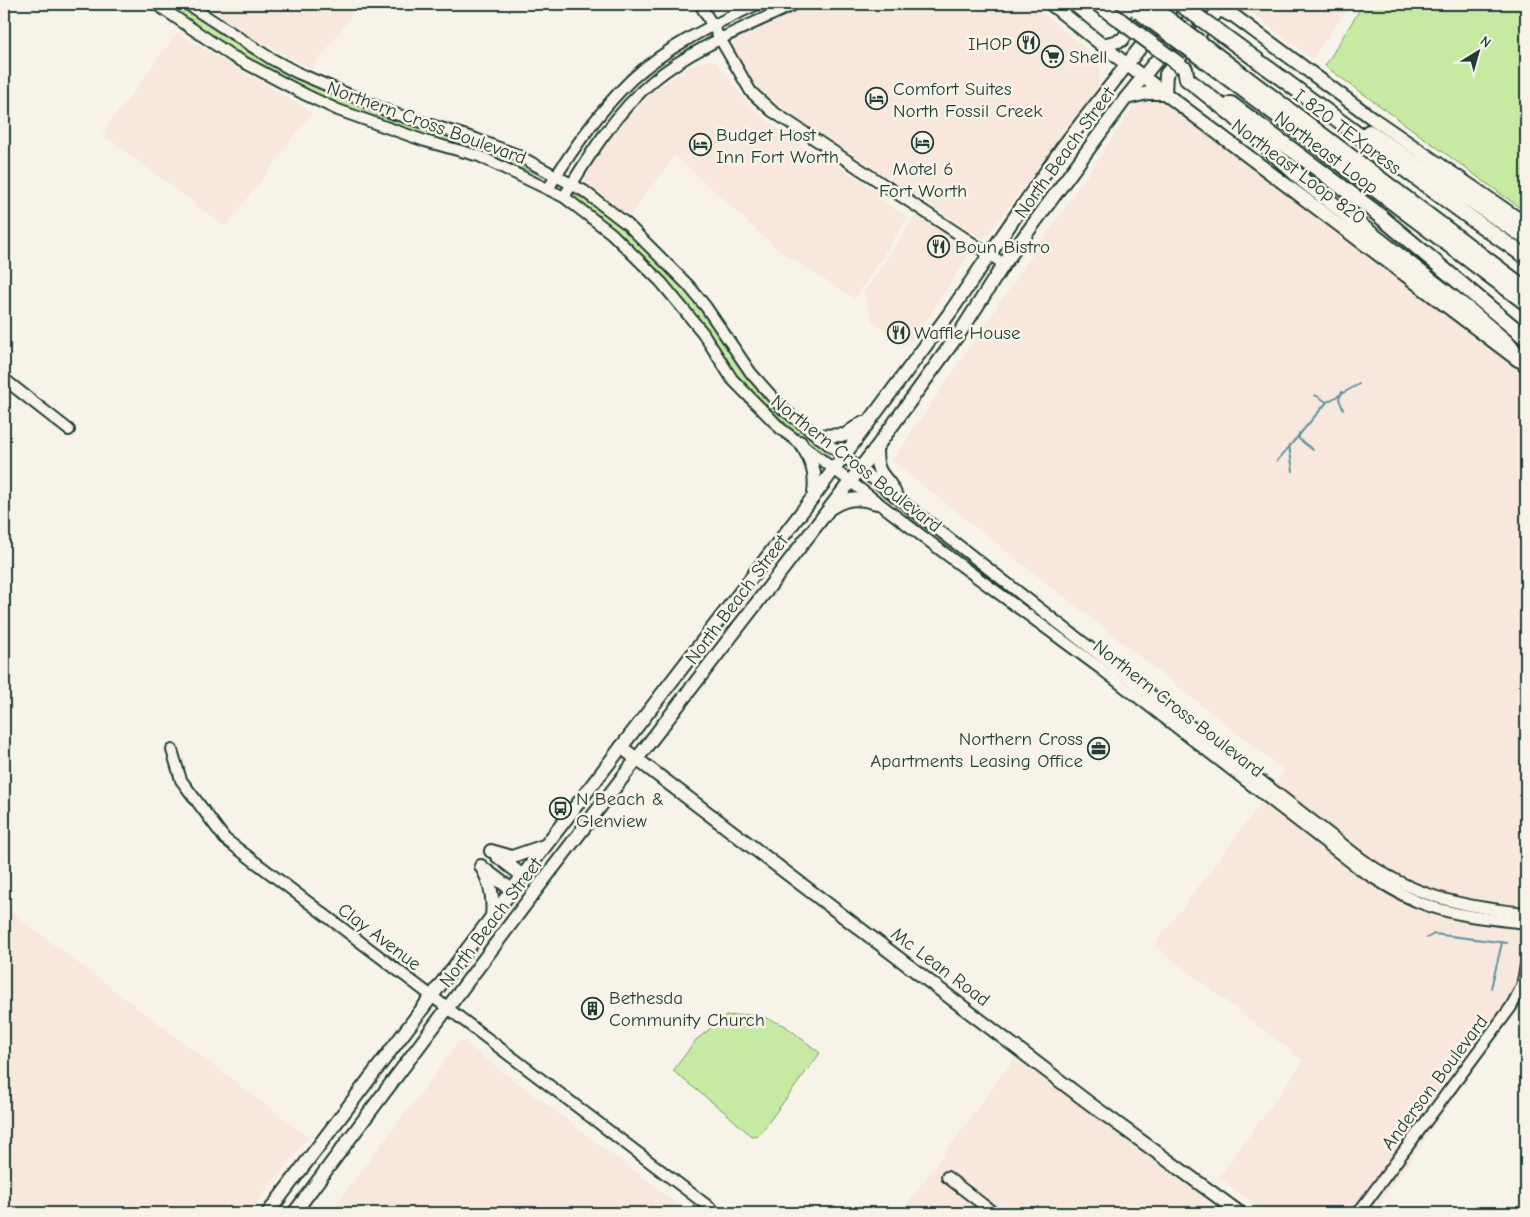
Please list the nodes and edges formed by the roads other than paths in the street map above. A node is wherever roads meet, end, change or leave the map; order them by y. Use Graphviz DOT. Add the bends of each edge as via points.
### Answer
graph roads {
  1 [pos="156,4"];
  2 [pos="187,4"];
  3 [pos="700,4"];
  4 [pos="758,4"];
  5 [pos="795,4"];
  6 [pos="1051,4"];
  7 [pos="1098,4"];
  8 [pos="1174,4"];
  9 [pos="1180,4"];
  10 [pos="1202,4"];
  11 [pos="1218,4"];
  12 [pos="1231,4"];
  13 [pos="1141,5"];
  14 [pos="1244,23"];
  15 [pos="712,25"];
  16 [pos="720,39"];
  17 [pos="1103,45"];
  18 [pos="1196,47"];
  19 [pos="1126,64"];
  20 [pos="1183,67"];
  21 [pos="1278,76"];
  22 [pos="1143,77"];
  23 [pos="1165,93"];
  24 [pos="1126,98"];
  25 [pos="1367,169"];
  26 [pos="556,174"];
  27 [pos="572,183"];
  28 [pos="548,189"];
  29 [pos="564,197"];
  30 [pos="1526,224"];
  31 [pos="1526,238"];
  32 [pos="988,254"];
  33 [pos="1526,256"];
  34 [pos="1004,264"];
  35 [pos="1491,276"];
  36 [pos="1526,279"];
  37 [pos="1526,290"];
  38 [pos="1526,303"];
  39 [pos="1526,314"];
  40 [pos="1526,338"];
  41 [pos="1526,365"];
  42 [pos="4,379"];
  43 [pos="880,406"];
  44 [pos="68,430"];
  45 [pos="818,436"];
  46 [pos="800,442"];
  47 [pos="876,448"];
  48 [pos="843,456"];
  49 [pos="860,468"];
  50 [pos="833,469"];
  51 [pos="849,482"];
  52 [pos="814,496"];
  53 [pos="896,496"];
  54 [pos="877,503"];
  55 [pos="828,509"];
  56 [pos="1119,669"];
  57 [pos="1113,678"];
  58 [pos="621,747"];
  59 [pos="172,750"];
  60 [pos="638,760"];
  61 [pos="546,845"];
  62 [pos="523,876"];
  63 [pos="512,890"];
  64 [pos="1526,913"];
  65 [pos="492,917"];
  66 [pos="1526,923"];
  67 [pos="1526,965"];
  68 [pos="431,997"];
  69 [pos="448,1010"];
  70 [pos="947,1177"];
  71 [pos="268,1213"];
  72 [pos="294,1213"];
  73 [pos="718,1213"];
  74 [pos="994,1213"];
  75 [pos="1240,1213"];
  76 [pos="1358,1213"];
  1 -- 28 [label="street, Northern Cross Boulevard" via="232,56 306,96 425,141 480,156"];
  2 -- 26 [label="street, Northern Cross Boulevard" via="270,58 314,81 392,113 515,154"];
  3 -- 15 [label="street"];
  4 -- 15 [label="street"];
  5 -- 16 [label="street"];
  6 -- 17 [label="main road, Northeast Loop 820"];
  7 -- 20 [label="highway, Northeast Loop, bridge"];
  8 -- 19 [label="main road, North Beach Street"];
  9 -- 21 [label="highway, Northeast Loop, bridge"];
  10 -- 22 [label="main road, North Beach Street"];
  11 -- 14 [label="main road"];
  12 -- 14 [label="main road"];
  13 -- 17 [label="main road" via="1122,40"];
  13 -- 18 [label="highway, I 820 TEXpress, bridge"];
  14 -- 23 [label="main road" via="1221,10 1217,12 1166,74"];
  14 -- 30 [label="main road" via="1310,74"];
  15 -- 16 [label="street"];
  15 -- 26 [label="street" via="632,79 586,131"];
  16 -- 27 [label="street" via="669,70 639,94"];
  16 -- 32 [label="street" via="751,92 772,111"];
  17 -- 19 [label="main road, Northeast Loop 820"];
  18 -- 25 [label="highway, I 820 TEXpress"];
  18 -- 35 [label="highway, I 820 TEXpress"];
  19 -- 22 [label="main road, Northeast Loop 820"];
  19 -- 32 [label="main road, North Beach Street"];
  20 -- 40 [label="highway, Northeast Loop" via="1374,211"];
  20 -- 41 [label="highway" via="1187,79 1234,116 1278,158 1470,311 1506,342"];
  21 -- 31 [label="highway" via="1295,80"];
  21 -- 33 [label="highway, Northeast Loop"];
  22 -- 23 [label="main road, Northeast Loop 820"];
  22 -- 24 [label="main road, North Beach Street"];
  23 -- 24 [label="main road"];
  23 -- 41 [label="main road, Northeast Loop 820"];
  24 -- 34 [label="main road, North Beach Street"];
  25 -- 36 [label="highway" via="1381,172"];
  25 -- 37 [label="highway, I 820 TEXpress"];
  26 -- 27 [label="street, Northern Cross Boulevard"];
  26 -- 28 [label="street"];
  27 -- 29 [label="street"];
  27 -- 45 [label="street, Northern Cross Boulevard" via="626,224 666,260 706,307 768,394"];
  28 -- 29 [label="street, Northern Cross Boulevard"];
  29 -- 46 [label="street, Northern Cross Boulevard" via="611,234 661,282 703,333 732,379 781,429"];
  32 -- 34 [label="street"];
  32 -- 43 [label="main road, North Beach Street" via="949,314"];
  34 -- 47 [label="main road, North Beach Street" via="963,328"];
  35 -- 38 [label="highway, I 820 TEXpress"];
  35 -- 39 [label="highway" via="1501,293"];
  42 -- 44 [label="street"];
  43 -- 45 [label="main road" via="845,435"];
  43 -- 48 [label="main road, North Beach Street"];
  45 -- 48 [label="street, Northern Cross Boulevard"];
  46 -- 50 [label="street, Northern Cross Boulevard"];
  46 -- 52 [label="main road" via="813,467 816,481"];
  47 -- 49 [label="main road, North Beach Street"];
  47 -- 53 [label="main road" via="878,472"];
  48 -- 49 [label="street, Northern Cross Boulevard"];
  48 -- 50 [label="main road, North Beach Street"];
  49 -- 51 [label="main road, North Beach Street"];
  49 -- 53 [label="street, Northern Cross Boulevard"];
  50 -- 51 [label="street, Northern Cross Boulevard"];
  50 -- 52 [label="main road, North Beach Street"];
  51 -- 54 [label="street, Northern Cross Boulevard"];
  51 -- 55 [label="main road, North Beach Street"];
  52 -- 58 [label="main road, North Beach Street"];
  53 -- 56 [label="street, Northern Cross Boulevard"];
  54 -- 55 [label="main road" via="845,499"];
  54 -- 57 [label="street, Northern Cross Boulevard"];
  55 -- 60 [label="main road, North Beach Street"];
  56 -- 57 [label="street"];
  56 -- 64 [label="street, Northern Cross Boulevard" via="1382,874 1429,896"];
  57 -- 66 [label="street, Northern Cross Boulevard" via="1265,797 1386,886 1421,903 1445,910"];
  58 -- 60 [label="main road, Mc Lean Road"];
  58 -- 61 [label="main road, North Beach Street"];
  59 -- 68 [label="street, Clay Avenue" via="181,780 225,840"];
  60 -- 69 [label="main road, North Beach Street" via="536,890"];
  60 -- 75 [label="main road, Mc Lean Road" via="1089,1103"];
  61 -- 62 [label="main road, North Beach Street"];
  61 -- 62 [label="main road" via="512,857 491,851"];
  62 -- 63 [label="main road, North Beach Street"];
  63 -- 65 [label="main road, North Beach Street"];
  63 -- 65 [label="main road" via="480,866 492,893"];
  65 -- 68 [label="main road, North Beach Street"];
  67 -- 76 [label="street, Anderson Boulevard" via="1522,986 1511,1007"];
  68 -- 69 [label="street, Clay Avenue"];
  68 -- 71 [label="main road, North Beach Street"];
  69 -- 72 [label="main road, North Beach Street"];
  69 -- 73 [label="street, Clay Avenue"];
  70 -- 74 [label="street"];
}
